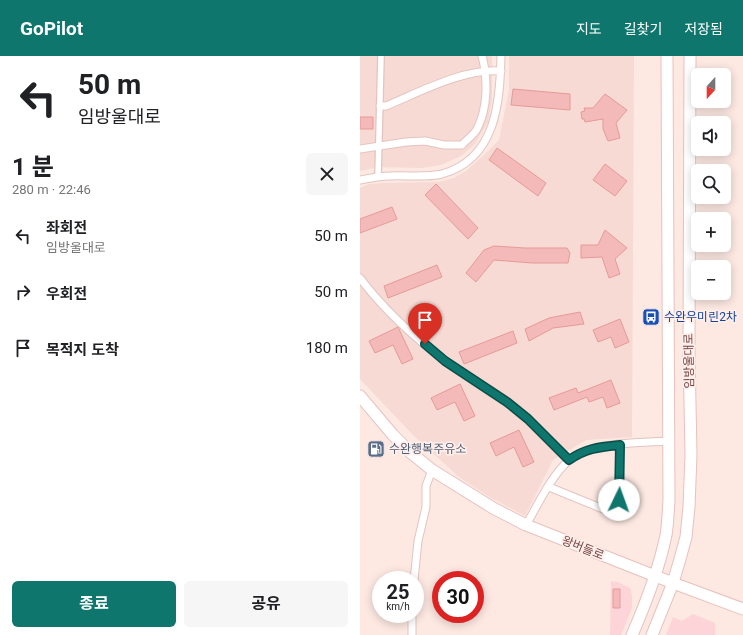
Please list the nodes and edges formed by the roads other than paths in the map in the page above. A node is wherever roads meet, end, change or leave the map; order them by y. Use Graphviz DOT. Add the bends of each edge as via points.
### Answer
graph roads {
  1 [pos="381,56"];
  2 [pos="482,56"];
  3 [pos="501,56"];
  4 [pos="667,56"];
  5 [pos="690,56"];
  6 [pos="501,71"];
  7 [pos="485,72"];
  8 [pos="380,106"];
  9 [pos="379,147"];
  10 [pos="360,149"];
  11 [pos="378,177"];
  12 [pos="360,180"];
  13 [pos="360,278"];
  14 [pos="362,403"];
  15 [pos="668,441"];
  16 [pos="620,445"];
  17 [pos="569,460"];
  18 [pos="432,470"];
  19 [pos="549,487"];
  20 [pos="526,525"];
  21 [pos="415,571"];
  22 [pos="655,576"];
  23 [pos="673,584"];
  24 [pos="743,609"];
  25 [pos="412,623"];
  26 [pos="412,635"];
  27 [pos="632,635"];
  28 [pos="652,635"];
  1 -- 8 [label="street"];
  2 -- 7 [label="street"];
  3 -- 6 [label="street"];
  4 -- 15 [label="main road, 임방울대로"];
  5 -- 23 [label="main road, 임방울대로" via="691,455 686,537"];
  6 -- 7 [label="street"];
  6 -- 11 [label="street" via="492,128 468,161 442,174"];
  7 -- 8 [label="street" via="452,78 386,106"];
  7 -- 9 [label="street" via="484,111 477,131 462,145 406,142"];
  8 -- 9 [label="street"];
  9 -- 10 [label="street"];
  9 -- 11 [label="street"];
  11 -- 12 [label="street"];
  13 -- 17 [label="street" via="376,299 404,326 445,361 528,419"];
  14 -- 18 [label="main road, 왕버들로" via="410,452"];
  15 -- 16 [label="street"];
  15 -- 22 [label="main road, 임방울대로" via="666,534"];
  16 -- 17 [label="street" via="592,448 580,452"];
  16 -- 19 [label="street" via="620,496 609,509 603,509"];
  17 -- 19 [label="street" via="556,473"];
  18 -- 20 [label="main road, 왕버들로" via="475,498"];
  18 -- 21 [label="street" via="426,486 426,507 418,541"];
  19 -- 20 [label="street"];
  20 -- 22 [label="main road, 왕버들로"];
  22 -- 23 [label="main road, 왕버들로"];
  22 -- 27 [label="main road, 임방울대로"];
  23 -- 24 [label="main road, 왕버들로"];
  23 -- 28 [label="main road, 임방울대로"];
  25 -- 26 [label="street"];
}
